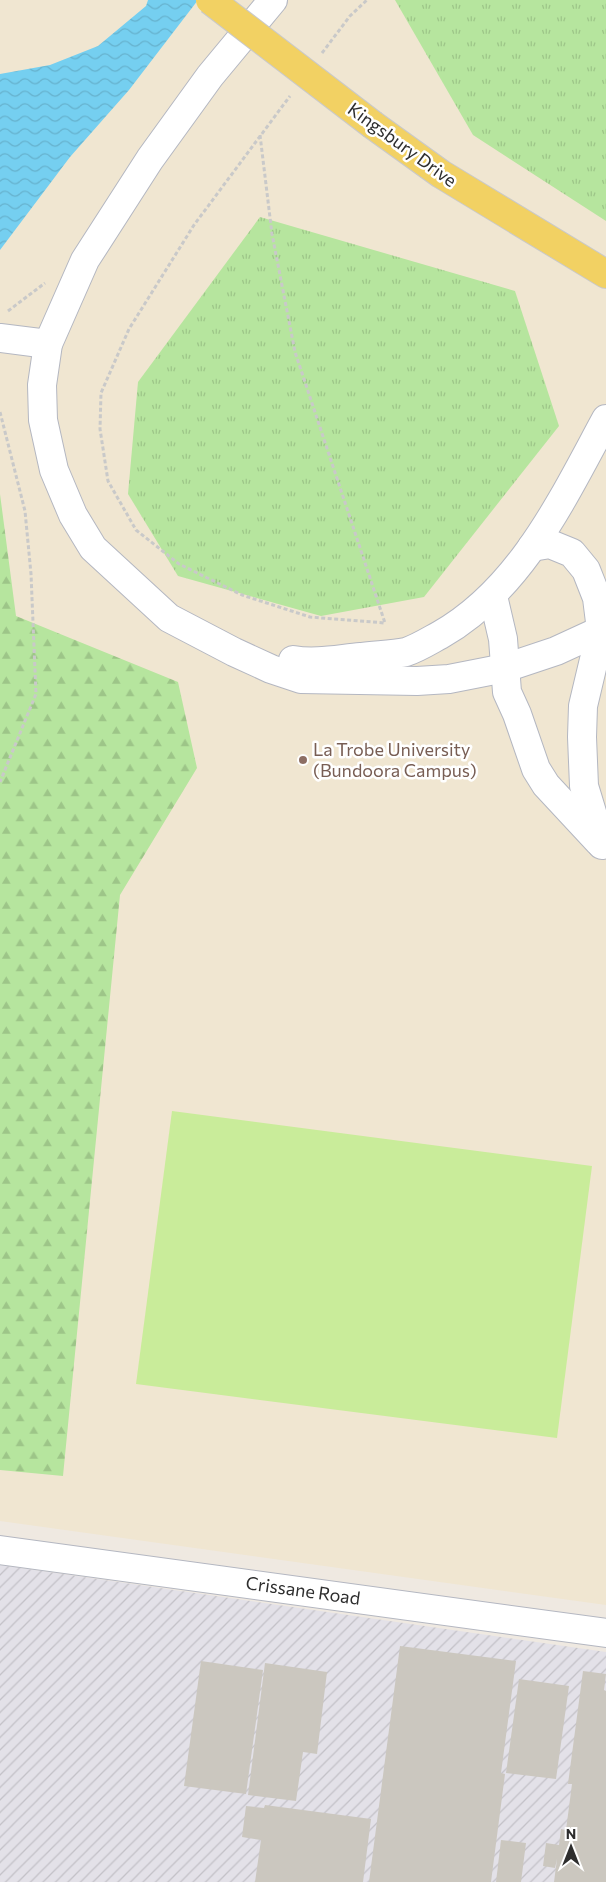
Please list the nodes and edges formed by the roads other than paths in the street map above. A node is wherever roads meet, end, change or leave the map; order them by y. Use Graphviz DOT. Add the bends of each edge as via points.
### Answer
graph roads {
  1 [pos="210,0"];
  2 [pos="274,0"];
  3 [pos="606,274"];
  4 [pos="0,338"];
  5 [pos="48,344"];
  6 [pos="606,419"];
  7 [pos="532,547"];
  8 [pos="493,596"];
  9 [pos="603,629"];
  10 [pos="234,652"];
  11 [pos="505,668"];
  12 [pos="604,848"];
  13 [pos="0,1550"];
  14 [pos="606,1633"];
  1 -- 3 [label="main road, Kingsbury Drive, bridge" via="441,174"];
  2 -- 5 [label="street" via="210,76 150,159 85,260"];
  4 -- 5 [label="street"];
  5 -- 10 [label="street" via="42,385 43,420 54,470 73,515 94,548 169,618"];
  6 -- 7 [label="street"];
  7 -- 8 [label="street"];
  7 -- 9 [label="street" via="550,544 572,553 586,570 598,598"];
  8 -- 10 [label="street" via="460,624 405,652 309,663"];
  8 -- 11 [label="street"];
  9 -- 11 [label="street" via="556,651"];
  9 -- 12 [label="street" via="583,706 582,737 584,786"];
  10 -- 11 [label="street" via="301,679 418,681 449,679"];
  11 -- 12 [label="street" via="508,692 536,769 546,785"];
  13 -- 14 [label="street, Crissane Road"];
}
